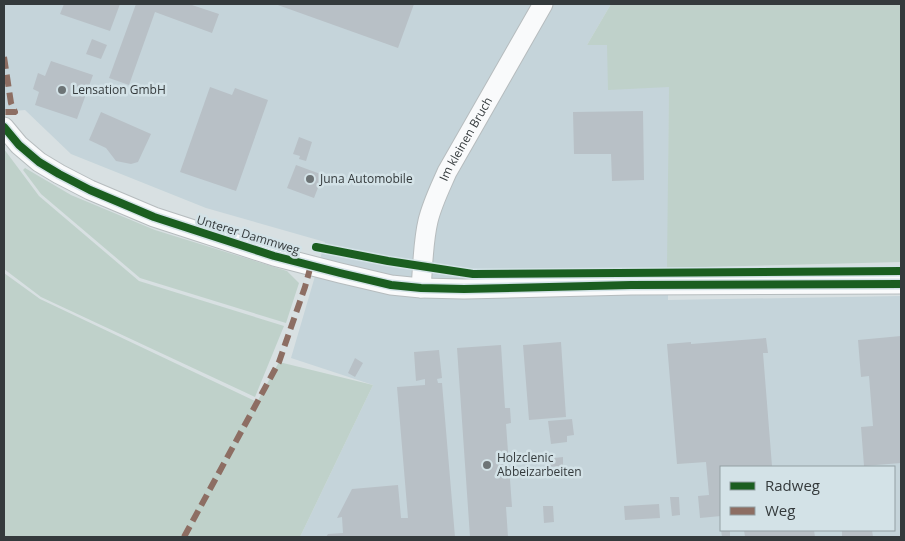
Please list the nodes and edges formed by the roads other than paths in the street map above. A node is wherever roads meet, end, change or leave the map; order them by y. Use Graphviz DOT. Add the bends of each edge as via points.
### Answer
graph roads {
  1 [pos="543,4"];
  2 [pos="4,127"];
  3 [pos="901,284"];
  4 [pos="421,288"];
  1 -- 4 [label="street, Im kleinen Bruch" via="446,172 428,220"];
  2 -- 4 [label="street, Unterer Dammweg" via="19,145 52,170 154,217 283,258 391,285"];
  3 -- 4 [label="street, Unterer Dammweg"];
}
